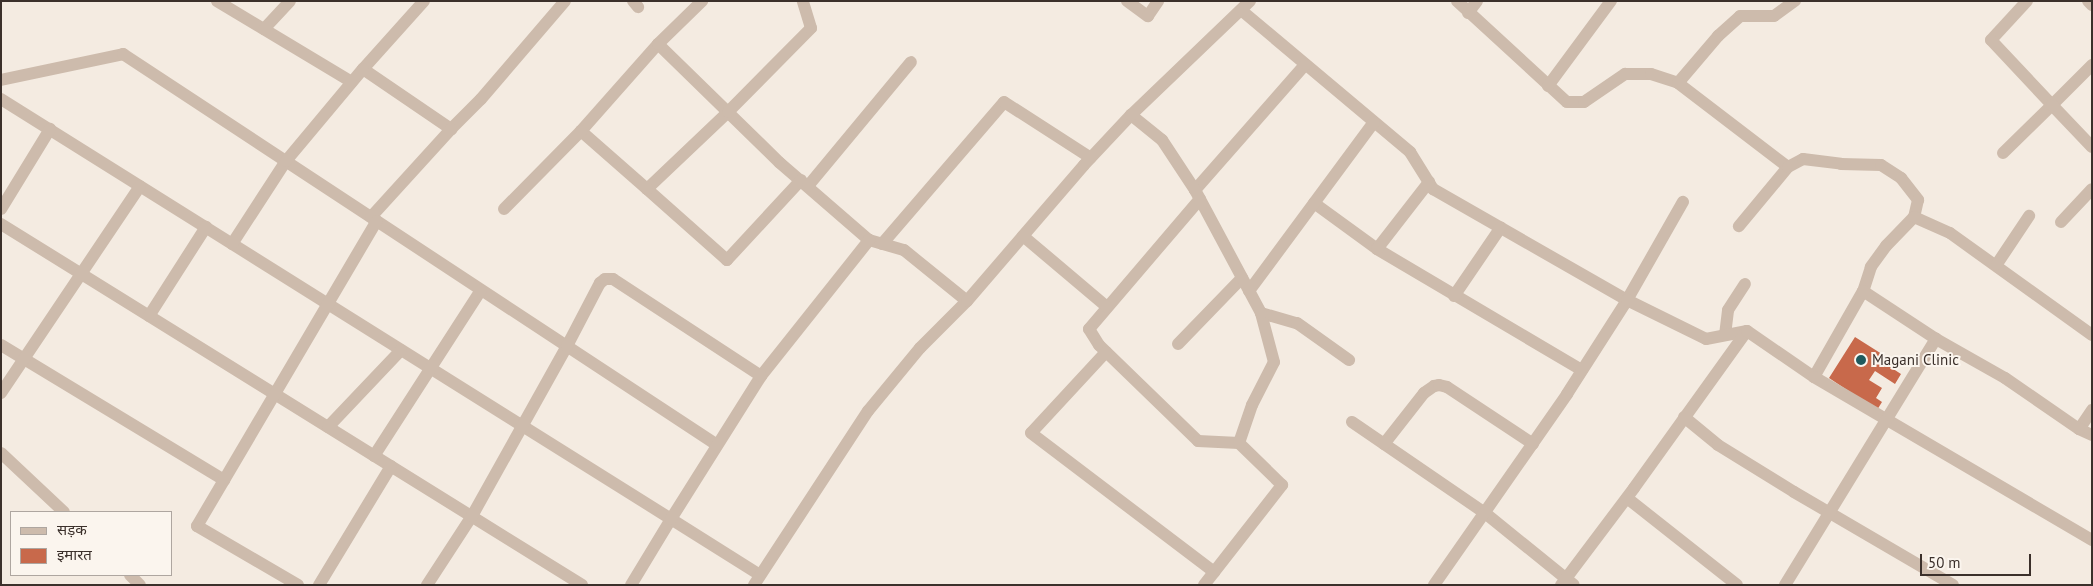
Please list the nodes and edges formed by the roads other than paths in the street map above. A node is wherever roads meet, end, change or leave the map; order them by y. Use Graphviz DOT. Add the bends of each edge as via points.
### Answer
graph roads {
  1 [pos="217,1"];
  2 [pos="290,1"];
  3 [pos="423,1"];
  4 [pos="565,1"];
  5 [pos="702,1"];
  6 [pos="803,1"];
  7 [pos="1127,1"];
  8 [pos="1158,1"];
  9 [pos="1456,1"];
  10 [pos="1477,1"];
  11 [pos="1611,1"];
  12 [pos="1795,1"];
  13 [pos="2027,1"];
  14 [pos="2088,1"];
  15 [pos="1246,5"];
  16 [pos="2092,5"];
  17 [pos="1468,12"];
  18 [pos="264,30"];
  19 [pos="658,44"];
  20 [pos="911,62"];
  21 [pos="1305,65"];
  22 [pos="363,69"];
  23 [pos="2090,69"];
  24 [pos="1,80"];
  25 [pos="352,82"];
  26 [pos="1678,83"];
  27 [pos="1548,86"];
  28 [pos="1,99"];
  29 [pos="2052,105"];
  30 [pos="728,112"];
  31 [pos="1131,115"];
  32 [pos="1374,122"];
  33 [pos="50,129"];
  34 [pos="451,129"];
  35 [pos="581,131"];
  36 [pos="2092,148"];
  37 [pos="2003,153"];
  38 [pos="1091,158"];
  39 [pos="286,161"];
  40 [pos="1788,167"];
  41 [pos="1429,182"];
  42 [pos="804,183"];
  43 [pos="140,186"];
  44 [pos="646,189"];
  45 [pos="2092,190"];
  46 [pos="1198,194"];
  47 [pos="1683,202"];
  48 [pos="1314,203"];
  49 [pos="1,209"];
  50 [pos="504,209"];
  51 [pos="2029,216"];
  52 [pos="1914,217"];
  53 [pos="374,219"];
  54 [pos="2062,222"];
  55 [pos="1,224"];
  56 [pos="1739,226"];
  57 [pos="206,227"];
  58 [pos="1501,227"];
  59 [pos="1023,236"];
  60 [pos="869,240"];
  61 [pos="232,244"];
  62 [pos="882,244"];
  63 [pos="1377,249"];
  64 [pos="1997,264"];
  65 [pos="81,274"];
  66 [pos="1242,278"];
  67 [pos="1745,284"];
  68 [pos="481,290"];
  69 [pos="1249,291"];
  70 [pos="1863,291"];
  71 [pos="1454,296"];
  72 [pos="1627,300"];
  73 [pos="967,302"];
  74 [pos="328,304"];
  75 [pos="1107,307"];
  76 [pos="1261,313"];
  77 [pos="149,316"];
  78 [pos="1747,331"];
  79 [pos="1725,335"];
  80 [pos="2092,335"];
  81 [pos="1936,339"];
  82 [pos="1178,344"];
  83 [pos="1,345"];
  84 [pos="567,346"];
  85 [pos="401,350"];
  86 [pos="1106,352"];
  87 [pos="24,359"];
  88 [pos="1348,360"];
  89 [pos="431,368"];
  90 [pos="1582,370"];
  91 [pos="761,376"];
  92 [pos="1814,377"];
  93 [pos="1,393"];
  94 [pos="275,394"];
  95 [pos="2092,410"];
  96 [pos="1684,417"];
  97 [pos="1887,421"];
  98 [pos="1352,422"];
  99 [pos="522,426"];
  100 [pos="328,427"];
  101 [pos="2079,429"];
  102 [pos="2092,435"];
  103 [pos="1240,444"];
  104 [pos="1384,444"];
  105 [pos="1533,444"];
  106 [pos="717,446"];
  107 [pos="1,453"];
  108 [pos="374,456"];
  109 [pos="391,466"];
  110 [pos="224,480"];
  111 [pos="1626,498"];
  112 [pos="63,511"];
  113 [pos="1485,513"];
  114 [pos="1830,513"];
  115 [pos="472,516"];
  116 [pos="671,519"];
  117 [pos="2092,540"];
  118 [pos="1214,572"];
  119 [pos="131,576"];
  120 [pos="757,580"];
  121 [pos="1567,583"];
  122 [pos="140,585"];
  123 [pos="298,585"];
  124 [pos="319,585"];
  125 [pos="427,585"];
  126 [pos="582,585"];
  127 [pos="631,585"];
  128 [pos="1204,585"];
  129 [pos="1434,585"];
  130 [pos="1737,585"];
  131 [pos="1785,585"];
  132 [pos="1953,585"];
  1 -- 18 [label="street"];
  2 -- 18 [label="street"];
  3 -- 22 [label="street"];
  4 -- 34 [label="street"];
  5 -- 19 [label="street"];
  6 -- 30 [label="street" via="811,28"];
  7 -- 8 [label="street" via="1148,16"];
  9 -- 17 [label="street"];
  10 -- 17 [label="street"];
  11 -- 27 [label="street"];
  12 -- 26 [label="street" via="1774,16 1740,16 1718,36"];
  13 -- 29 [label="street" via="1991,40"];
  14 -- 16 [label="street"];
  15 -- 21 [label="street"];
  15 -- 31 [label="street"];
  17 -- 27 [label="street"];
  18 -- 25 [label="street"];
  19 -- 30 [label="street"];
  19 -- 35 [label="street"];
  20 -- 42 [label="street"];
  21 -- 32 [label="street"];
  21 -- 46 [label="street"];
  22 -- 25 [label="street"];
  22 -- 34 [label="street"];
  23 -- 29 [label="street"];
  24 -- 39 [label="street" via="123,54"];
  25 -- 39 [label="street"];
  26 -- 27 [label="street" via="1652,74 1625,74 1584,102 1567,102"];
  26 -- 40 [label="street"];
  28 -- 33 [label="street"];
  29 -- 36 [label="street"];
  29 -- 37 [label="street"];
  30 -- 42 [label="street"];
  30 -- 44 [label="street"];
  31 -- 38 [label="street"];
  31 -- 46 [label="street" via="1162,140"];
  32 -- 41 [label="street" via="1410,152"];
  32 -- 48 [label="street"];
  33 -- 43 [label="street"];
  33 -- 49 [label="street"];
  34 -- 53 [label="street"];
  35 -- 44 [label="street"];
  35 -- 50 [label="street"];
  38 -- 59 [label="street"];
  38 -- 62 [label="street" via="1004,102"];
  39 -- 53 [label="street"];
  39 -- 61 [label="street"];
  40 -- 52 [label="street" via="1803,159 1881,165 1901,178 1918,200"];
  40 -- 56 [label="street"];
  41 -- 58 [label="street" via="1433,188"];
  41 -- 63 [label="street"];
  42 -- 44 [label="street" via="727,260"];
  42 -- 60 [label="street"];
  43 -- 57 [label="street"];
  43 -- 65 [label="street"];
  45 -- 54 [label="street"];
  46 -- 66 [label="street"];
  46 -- 75 [label="street"];
  47 -- 72 [label="street"];
  48 -- 63 [label="street"];
  48 -- 69 [label="street"];
  51 -- 64 [label="street"];
  52 -- 64 [label="street" via="1950,233"];
  52 -- 70 [label="street" via="1886,246 1872,267"];
  53 -- 68 [label="street"];
  53 -- 74 [label="street"];
  55 -- 65 [label="street"];
  57 -- 61 [label="street"];
  57 -- 77 [label="street"];
  58 -- 71 [label="street"];
  58 -- 72 [label="street"];
  59 -- 73 [label="street"];
  59 -- 75 [label="street"];
  60 -- 62 [label="street"];
  60 -- 91 [label="street"];
  61 -- 74 [label="street"];
  62 -- 73 [label="street" via="904,250"];
  63 -- 71 [label="street"];
  64 -- 80 [label="street"];
  65 -- 77 [label="street"];
  65 -- 87 [label="street"];
  66 -- 69 [label="street"];
  66 -- 82 [label="street"];
  67 -- 79 [label="street" via="1728,310"];
  68 -- 84 [label="street"];
  68 -- 89 [label="street"];
  69 -- 76 [label="street"];
  70 -- 81 [label="street"];
  70 -- 92 [label="street"];
  71 -- 90 [label="street"];
  72 -- 79 [label="street" via="1706,339"];
  72 -- 90 [label="street"];
  73 -- 120 [label="street" via="920,348 868,411"];
  74 -- 85 [label="street"];
  74 -- 94 [label="street"];
  75 -- 86 [label="street" via="1089,329"];
  76 -- 88 [label="street" via="1297,323"];
  76 -- 103 [label="street" via="1274,362 1252,405"];
  77 -- 94 [label="street"];
  78 -- 79 [label="street"];
  78 -- 92 [label="street"];
  78 -- 96 [label="street"];
  81 -- 97 [label="street"];
  81 -- 101 [label="street" via="2005,378"];
  83 -- 87 [label="street"];
  84 -- 91 [label="street" via="600,283 610,277"];
  84 -- 99 [label="street"];
  84 -- 106 [label="street"];
  85 -- 89 [label="street"];
  85 -- 100 [label="street"];
  86 -- 103 [label="street" via="1198,441"];
  86 -- 118 [label="street" via="1031,433"];
  87 -- 93 [label="street"];
  87 -- 110 [label="street"];
  89 -- 99 [label="street"];
  89 -- 108 [label="street"];
  90 -- 105 [label="street"];
  91 -- 106 [label="street"];
  92 -- 97 [label="street"];
  94 -- 100 [label="street"];
  94 -- 110 [label="street"];
  95 -- 101 [label="street"];
  96 -- 111 [label="street"];
  96 -- 114 [label="street" via="1718,445"];
  97 -- 114 [label="street"];
  97 -- 117 [label="street"];
  98 -- 104 [label="street"];
  99 -- 115 [label="street"];
  99 -- 116 [label="street"];
  100 -- 108 [label="street"];
  101 -- 102 [label="street"];
  103 -- 118 [label="street" via="1282,485"];
  104 -- 105 [label="street" via="1424,393 1439,385 1447,387"];
  104 -- 113 [label="street"];
  105 -- 113 [label="street"];
  106 -- 116 [label="street"];
  107 -- 112 [label="street"];
  108 -- 109 [label="street"];
  109 -- 115 [label="street"];
  109 -- 124 [label="street"];
  110 -- 123 [label="street" via="198,526"];
  111 -- 121 [label="street"];
  111 -- 130 [label="street"];
  113 -- 121 [label="street"];
  113 -- 129 [label="street"];
  114 -- 131 [label="street"];
  114 -- 132 [label="street"];
  115 -- 125 [label="street"];
  115 -- 126 [label="street"];
  116 -- 120 [label="street"];
  116 -- 127 [label="street"];
  118 -- 128 [label="street"];
  119 -- 122 [label="street"];
}
